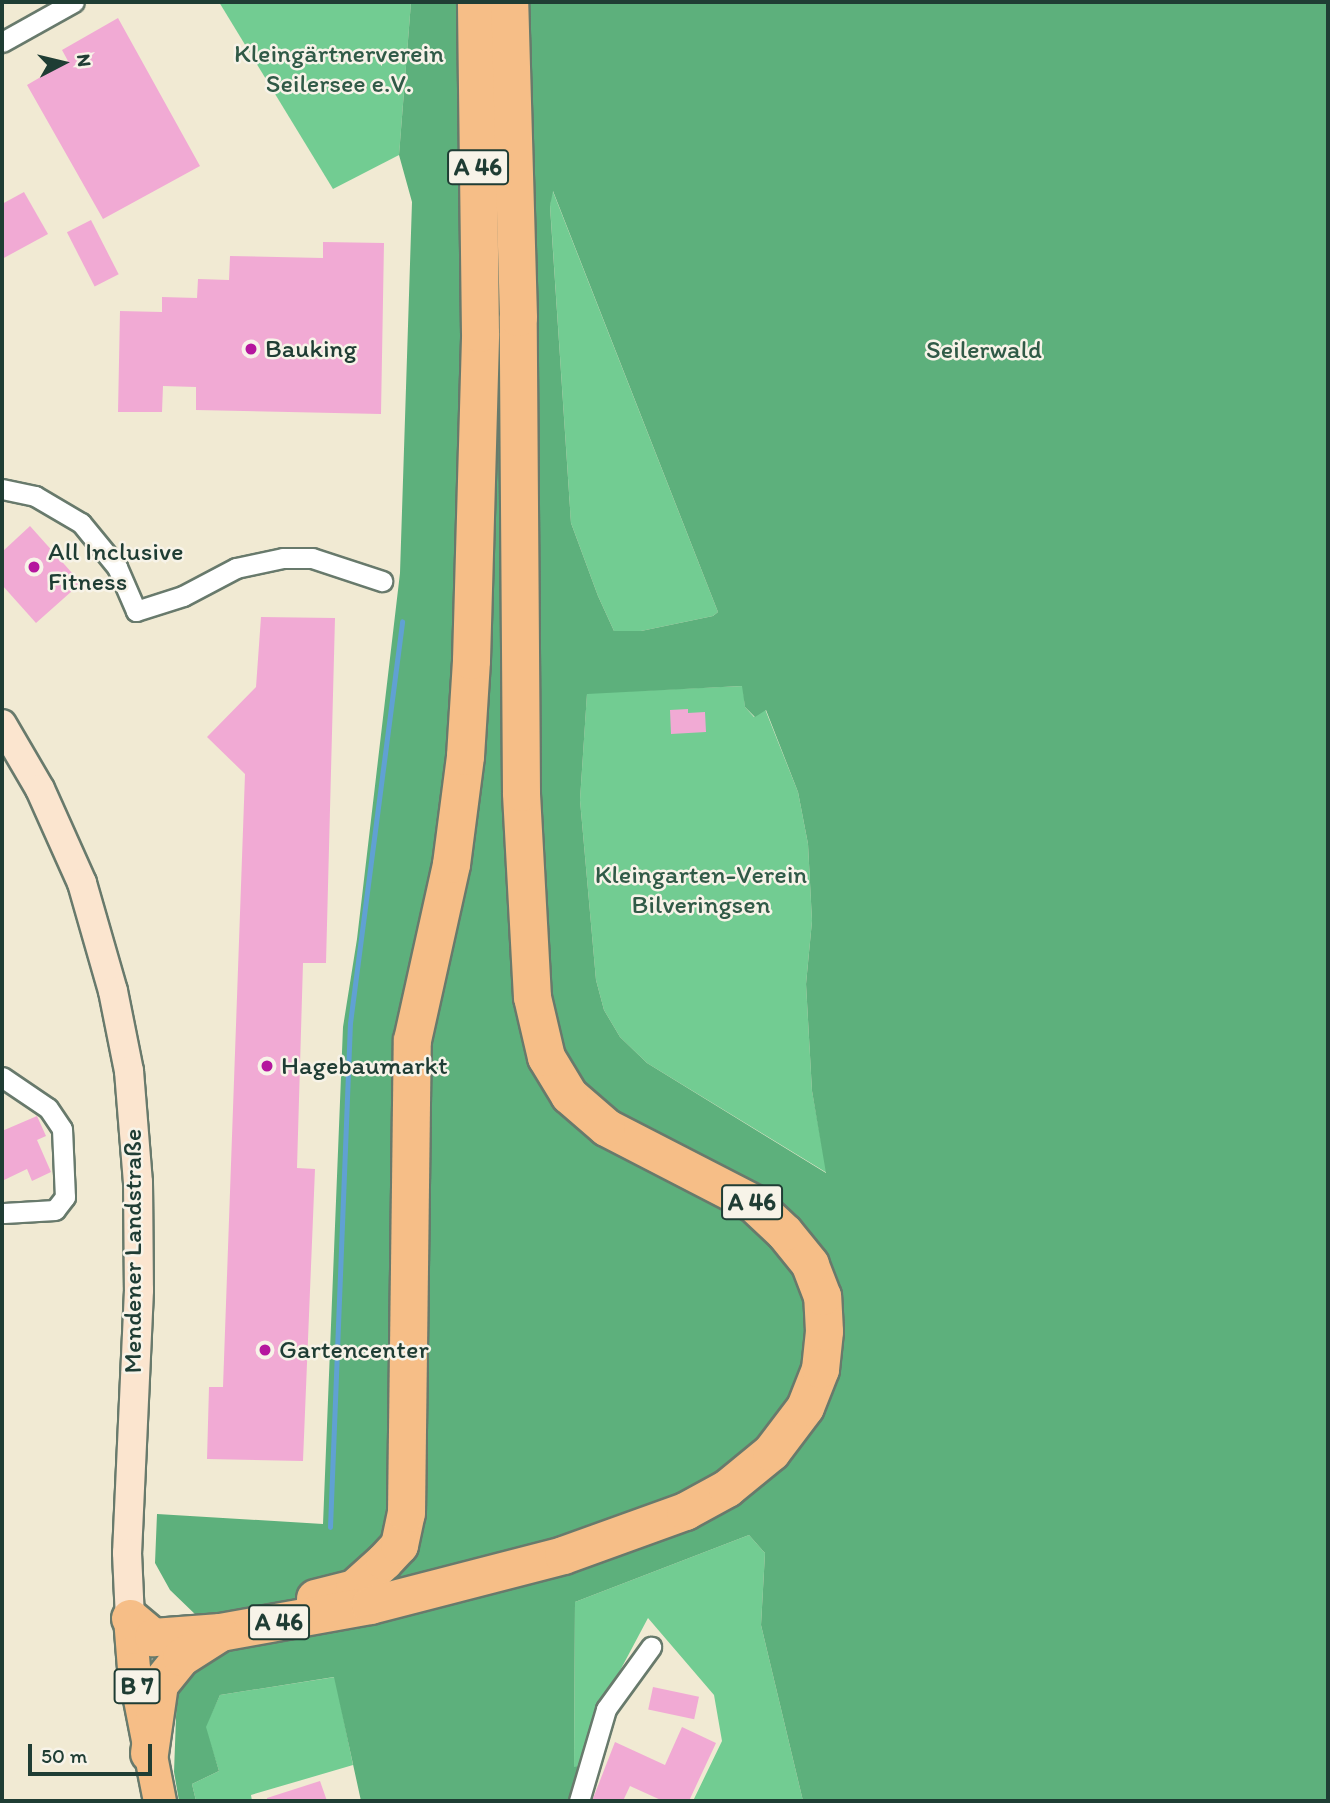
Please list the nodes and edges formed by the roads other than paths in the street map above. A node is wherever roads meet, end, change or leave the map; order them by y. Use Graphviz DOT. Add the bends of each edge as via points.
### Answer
graph roads {
  1 [pos="74,2"];
  2 [pos="476,2"];
  3 [pos="509,2"];
  4 [pos="2,42"];
  5 [pos="2,489"];
  6 [pos="382,581"];
  7 [pos="2,724"];
  8 [pos="2,1077"];
  9 [pos="4,1213"];
  10 [pos="130,1618"];
  11 [pos="220,1632"];
  12 [pos="652,1647"];
  13 [pos="149,1754"];
  14 [pos="160,1801"];
  15 [pos="579,1801"];
  1 -- 4 [label="street"];
  2 -- 10 [label="highway, A 46" via="480,333 472,616 465,756 451,864 412,1040 406,1513 398,1545 354,1588 330,1595"];
  3 -- 11 [label="highway, A 46" via="518,317 521,792 531,984 546,1057 569,1095 606,1127 753,1203 784,1232 810,1264 822,1296 820,1369 805,1407 771,1452 727,1488 685,1511 563,1555 432,1590"];
  5 -- 6 [label="street" via="35,496 81,523 117,567 136,611 183,596 236,568 284,558 312,558"];
  7 -- 10 [label="main road, Mendener Landstraße" via="40,789 82,884 113,991 129,1071 138,1182 139,1290 127,1553"];
  8 -- 9 [label="street" via="48,1108 62,1129 65,1197 55,1210"];
  10 -- 11 [label="highway, A 46" via="153,1637"];
  10 -- 13 [label="main road, Mendener Landstraße / B 7"];
  11 -- 13 [label="highway, A 46" via="181,1657 159,1684"];
  12 -- 15 [label="street" via="606,1709"];
  13 -- 14 [label="main road, Mendener Landstraße / B 7"];
}
